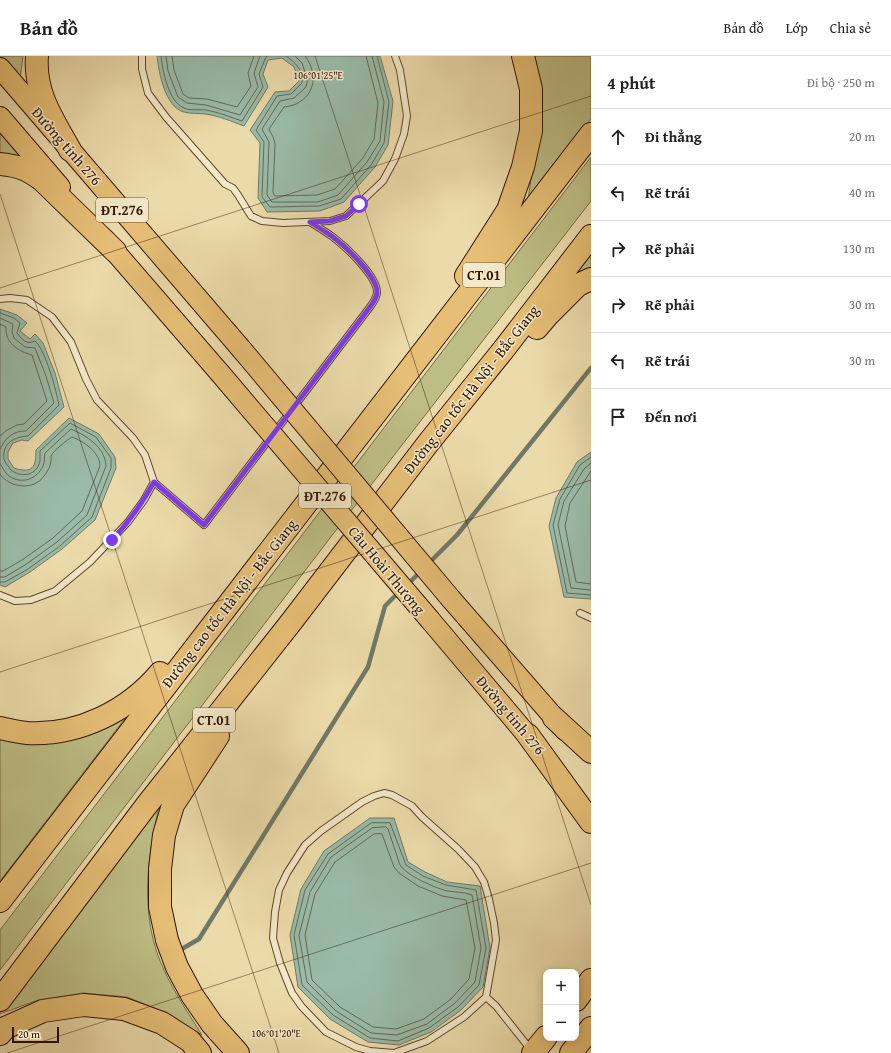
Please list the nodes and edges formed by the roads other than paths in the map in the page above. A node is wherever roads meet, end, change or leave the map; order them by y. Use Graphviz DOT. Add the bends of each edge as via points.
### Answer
graph roads {
  1 [pos="37,56"];
  2 [pos="142,56"];
  3 [pos="395,56"];
  4 [pos="523,56"];
  5 [pos="0,68"];
  6 [pos="0,117"];
  7 [pos="591,134"];
  8 [pos="70,150"];
  9 [pos="0,164"];
  10 [pos="310,222"];
  11 [pos="591,236"];
  12 [pos="115,251"];
  13 [pos="591,279"];
  14 [pos="0,299"];
  15 [pos="243,351"];
  16 [pos="376,415"];
  17 [pos="429,442"];
  18 [pos="154,482"];
  19 [pos="270,550"];
  20 [pos="0,595"];
  21 [pos="451,599"];
  22 [pos="580,613"];
  23 [pos="591,618"];
  24 [pos="292,621"];
  25 [pos="431,621"];
  26 [pos="554,718"];
  27 [pos="0,728"];
  28 [pos="528,735"];
  29 [pos="591,752"];
  30 [pos="591,761"];
  31 [pos="591,810"];
  32 [pos="591,822"];
  33 [pos="0,901"];
  34 [pos="591,980"];
  35 [pos="579,996"];
  36 [pos="486,997"];
  37 [pos="0,1000"];
  38 [pos="591,1028"];
  39 [pos="0,1034"];
  40 [pos="543,1041"];
  41 [pos="200,1053"];
  42 [pos="238,1053"];
  43 [pos="533,1053"];
  44 [pos="571,1053"];
  1 -- 8 [label="highway" via="36,70 43,102"];
  2 -- 10 [label="lane" via="142,69 148,93 225,184 233,188 251,216 262,221"];
  3 -- 10 [label="lane" via="400,70 407,116 395,159 383,181 346,216 330,221"];
  4 -- 16 [label="highway" via="531,90 532,132 524,167 508,210"];
  5 -- 8 [label="main road, Đường tỉnh 276 / ĐT.276"];
  6 -- 12 [label="main road, ĐT.276"];
  7 -- 16 [label="highway, Đường cao tốc Hà Nội - Bắc Giang / CT.01"];
  8 -- 15 [label="main road, Đường tỉnh 276 / ĐT.276"];
  9 -- 12 [label="highway" via="17,166 42,180"];
  10 -- 18 [label="lane" via="334,238 374,280 377,294 375,300 204,525"];
  11 -- 17 [label="highway, Đường cao tốc Hà Nội - Bắc Giang / CT.01"];
  12 -- 25 [label="main road, Cầu Hoài Thượng / ĐT.276, bridge"];
  13 -- 17 [label="highway" via="578,285 553,310 516,356"];
  14 -- 18 [label="lane" via="27,300 52,317 71,342 97,400 133,438 145,455"];
  15 -- 21 [label="main road, Cầu Hoài Thượng / ĐT.276, bridge"];
  16 -- 19 [label="highway, Đường cao tốc Hà Nội - Bắc Giang / CT.01"];
  17 -- 24 [label="highway, Đường cao tốc Hà Nội - Bắc Giang / CT.01"];
  18 -- 20 [label="lane" via="128,522 90,562 55,591 32,600 15,601"];
  19 -- 27 [label="highway" via="213,609 149,686 128,704 81,726 62,730 28,733"];
  19 -- 33 [label="highway, Đường cao tốc Hà Nội - Bắc Giang / CT.01"];
  21 -- 26 [label="main road, Đường tỉnh 276 / ĐT.276"];
  22 -- 23 [label="lane"];
  24 -- 37 [label="highway, Đường cao tốc Hà Nội - Bắc Giang / CT.01" via="146,806"];
  24 -- 42 [label="highway" via="173,805 164,835 160,869 160,907 167,940 177,967 192,995 212,1024"];
  25 -- 28 [label="main road, Đường tỉnh 276 / ĐT.276"];
  26 -- 29 [label="highway"];
  26 -- 30 [label="main road, Đường tỉnh 276 / ĐT.276"];
  28 -- 31 [label="main road, Đường tỉnh 276 / ĐT.276"];
  28 -- 32 [label="highway"];
  34 -- 35 [label="highway"];
  36 -- 36 [label="lane" via="496,940 490,899 484,882 475,867 458,849 412,806 392,795 384,793 374,796 326,826 305,845 279,890 274,938 280,963 292,992 302,1007 326,1032 356,1047 370,1051 394,1052 427,1040 464,1017"];
  36 -- 43 [label="lane"];
  38 -- 44 [label="highway"];
  39 -- 41 [label="highway" via="5,1028 43,1011 84,1005 124,1009 162,1023 190,1041"];
  40 -- 43 [label="highway"];
}
